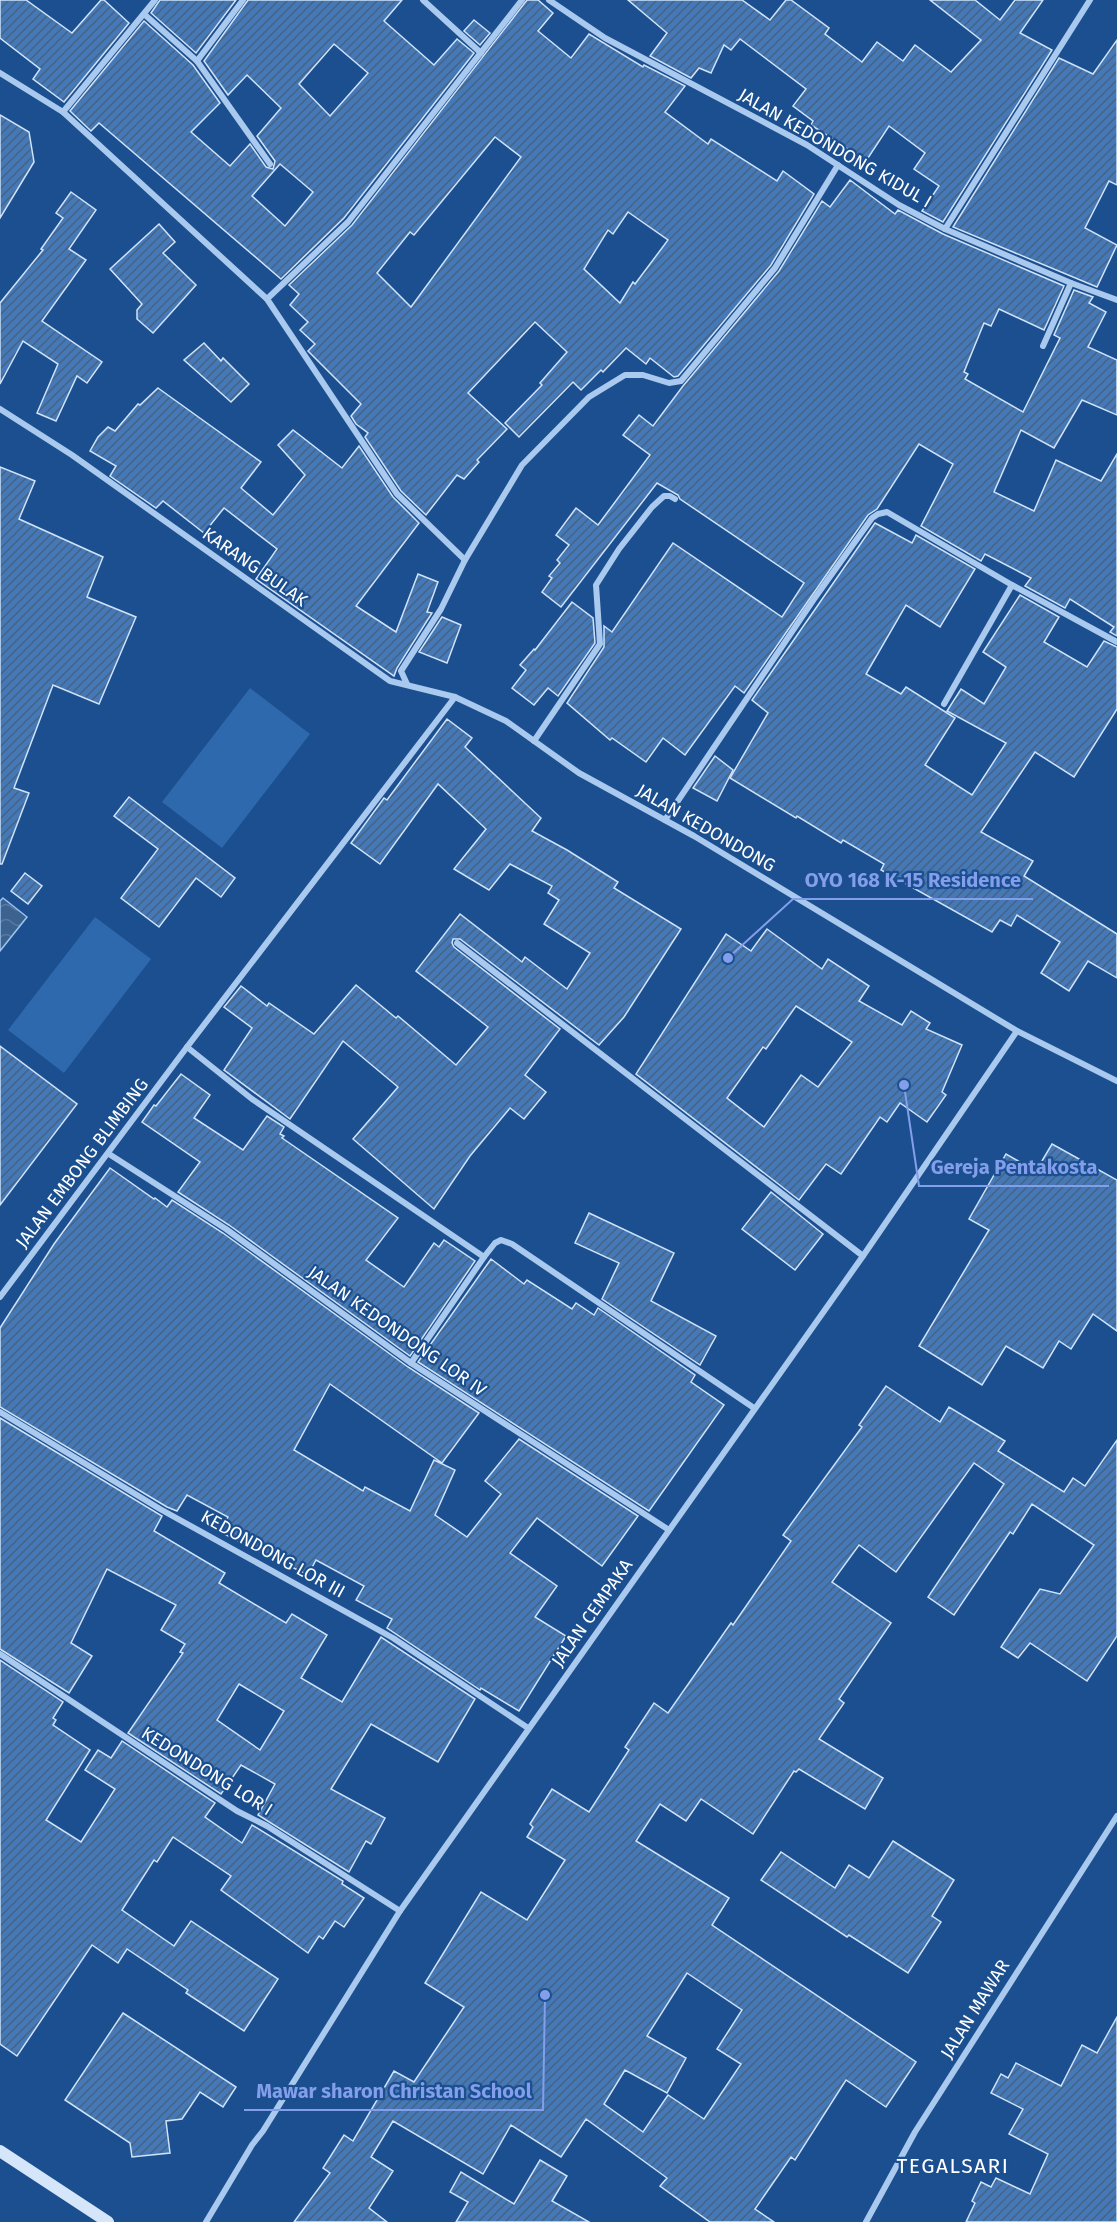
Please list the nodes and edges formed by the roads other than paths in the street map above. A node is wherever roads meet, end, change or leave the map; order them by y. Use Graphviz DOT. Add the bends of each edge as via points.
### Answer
graph roads {
  1 [pos="155,0"];
  2 [pos="243,0"];
  3 [pos="423,0"];
  4 [pos="522,0"];
  5 [pos="549,0"];
  6 [pos="1090,0"];
  7 [pos="144,14"];
  8 [pos="481,53"];
  9 [pos="197,62"];
  10 [pos="0,73"];
  11 [pos="63,112"];
  12 [pos="270,164"];
  13 [pos="838,165"];
  14 [pos="945,229"];
  15 [pos="1071,283"];
  16 [pos="267,299"];
  17 [pos="1117,300"];
  18 [pos="1043,346"];
  19 [pos="0,409"];
  20 [pos="675,499"];
  21 [pos="465,560"];
  22 [pos="1012,585"];
  23 [pos="1117,642"];
  24 [pos="408,685"];
  25 [pos="455,697"];
  26 [pos="944,704"];
  27 [pos="506,721"];
  28 [pos="534,741"];
  29 [pos="666,820"];
  30 [pos="457,943"];
  31 [pos="1017,1031"];
  32 [pos="187,1047"];
  33 [pos="1117,1081"];
  34 [pos="109,1154"];
  35 [pos="862,1256"];
  36 [pos="484,1257"];
  37 [pos="0,1297"];
  38 [pos="411,1363"];
  39 [pos="754,1408"];
  40 [pos="0,1412"];
  41 [pos="669,1530"];
  42 [pos="0,1654"];
  43 [pos="528,1728"];
  44 [pos="1117,1816"];
  45 [pos="400,1911"];
  46 [pos="0,2151"];
  47 [pos="108,2222"];
  48 [pos="206,2222"];
  49 [pos="866,2222"];
  1 -- 7 [label="street"];
  2 -- 9 [label="street"];
  3 -- 8 [label="street"];
  4 -- 8 [label="street"];
  5 -- 13 [label="street, JALAN KEDONDONG KIDUL I" via="605,38"];
  6 -- 14 [label="street"];
  7 -- 9 [label="street"];
  7 -- 11 [label="street"];
  8 -- 16 [label="street" via="348,222"];
  9 -- 12 [label="street"];
  10 -- 11 [label="street"];
  11 -- 16 [label="street"];
  13 -- 14 [label="street, JALAN KEDONDONG KIDUL I" via="899,205"];
  13 -- 21 [label="street" via="775,268 681,381 669,383 643,375 625,375 589,397 522,465"];
  14 -- 15 [label="street, JALAN KEDONDONG KIDUL I"];
  15 -- 17 [label="street, JALAN KEDONDONG KIDUL I"];
  15 -- 18 [label="street"];
  16 -- 21 [label="street" via="396,495"];
  19 -- 24 [label="street, KARANG BULAK" via="72,455 390,681"];
  20 -- 28 [label="street" via="664,496 652,507 596,585 600,644"];
  21 -- 24 [label="street" via="441,609 401,671"];
  22 -- 23 [label="street"];
  22 -- 26 [label="street"];
  22 -- 29 [label="street" via="887,512 872,518"];
  24 -- 25 [label="street, KARANG BULAK"];
  25 -- 27 [label="street, KARANG BULAK"];
  25 -- 32 [label="street, JALAN EMBONG BLIMBING"];
  27 -- 28 [label="street, JALAN KEDONDONG"];
  28 -- 29 [label="street, JALAN KEDONDONG" via="579,773"];
  29 -- 31 [label="street, JALAN KEDONDONG"];
  30 -- 35 [label="street"];
  31 -- 33 [label="street"];
  31 -- 35 [label="street, JALAN CEMPAKA"];
  32 -- 34 [label="street, JALAN EMBONG BLIMBING"];
  32 -- 36 [label="street" via="252,1099"];
  34 -- 37 [label="street, JALAN EMBONG BLIMBING"];
  34 -- 38 [label="street, JALAN KEDONDONG LOR IV" via="226,1228"];
  35 -- 39 [label="street, JALAN CEMPAKA"];
  36 -- 38 [label="street"];
  36 -- 39 [label="street" via="501,1240 512,1244"];
  38 -- 41 [label="street, JALAN KEDONDONG LOR IV"];
  39 -- 41 [label="street, JALAN CEMPAKA"];
  40 -- 43 [label="street, KEDONDONG LOR III" via="160,1509 393,1638"];
  41 -- 43 [label="street, JALAN CEMPAKA"];
  42 -- 45 [label="street, KEDONDONG LOR I" via="237,1811"];
  43 -- 45 [label="street, JALAN CEMPAKA"];
  44 -- 49 [label="street, JALAN MAWAR" via="915,2132"];
  45 -- 48 [label="street, JALAN CEMPAKA"];
  46 -- 47 [label="street"];
}
